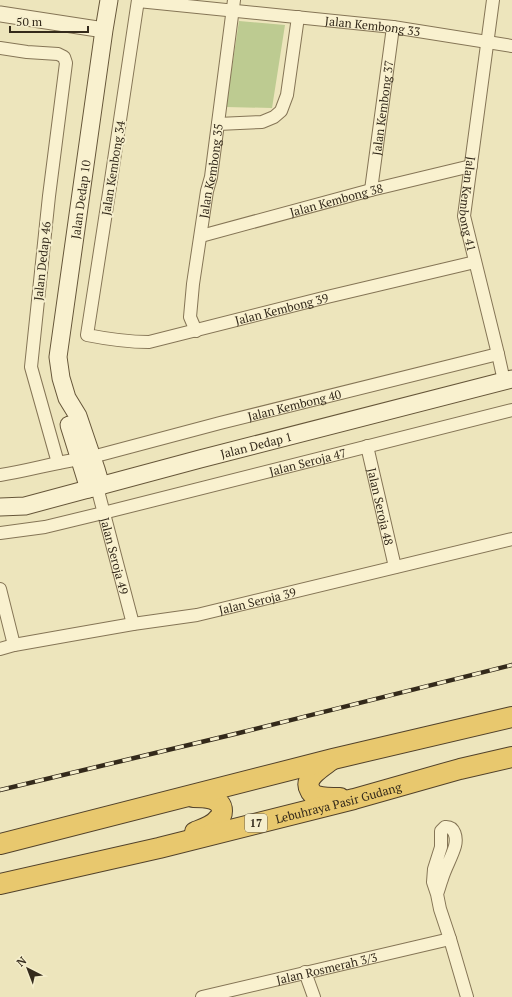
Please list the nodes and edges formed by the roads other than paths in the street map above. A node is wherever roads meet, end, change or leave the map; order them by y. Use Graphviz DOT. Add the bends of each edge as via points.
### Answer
graph roads {
  1 [pos="109,0"];
  2 [pos="138,0"];
  3 [pos="493,0"];
  4 [pos="233,5"];
  5 [pos="0,14"];
  6 [pos="298,17"];
  7 [pos="393,26"];
  8 [pos="104,30"];
  9 [pos="488,43"];
  10 [pos="512,46"];
  11 [pos="0,48"];
  12 [pos="218,124"];
  13 [pos="471,166"];
  14 [pos="371,190"];
  15 [pos="201,236"];
  16 [pos="475,262"];
  17 [pos="196,331"];
  18 [pos="87,334"];
  19 [pos="498,354"];
  20 [pos="508,380"];
  21 [pos="512,410"];
  22 [pos="367,446"];
  23 [pos="86,458"];
  24 [pos="58,462"];
  25 [pos="0,475"];
  26 [pos="96,488"];
  27 [pos="0,507"];
  28 [pos="103,513"];
  29 [pos="0,533"];
  30 [pos="512,539"];
  31 [pos="395,567"];
  32 [pos="0,589"];
  33 [pos="133,624"];
  34 [pos="14,645"];
  35 [pos="0,649"];
  36 [pos="512,717"];
  37 [pos="512,756"];
  38 [pos="333,759"];
  39 [pos="181,797"];
  40 [pos="354,799"];
  41 [pos="0,844"];
  42 [pos="159,848"];
  43 [pos="0,884"];
  44 [pos="437,894"];
  45 [pos="450,939"];
  46 [pos="305,972"];
  47 [pos="202,997"];
  48 [pos="314,997"];
  49 [pos="467,997"];
  1 -- 8 [label="main road, Jalan Dedap 10"];
  2 -- 4 [label="street, Jalan Kembong 33"];
  2 -- 18 [label="street, Jalan Kembong 34"];
  3 -- 9 [label="street, Jalan Kembong 41"];
  4 -- 6 [label="street, Jalan Kembong 33"];
  4 -- 12 [label="street, Jalan Kembong 35"];
  5 -- 8 [label="street"];
  6 -- 7 [label="street, Jalan Kembong 33"];
  6 -- 12 [label="street" via="287,95 281,111 262,122"];
  7 -- 9 [label="street, Jalan Kembong 33"];
  7 -- 14 [label="street, Jalan Kembong 37"];
  8 -- 23 [label="main road, Jalan Dedap 10" via="58,357 67,398 67,420"];
  9 -- 10 [label="street, Jalan Kembong 33"];
  9 -- 13 [label="street, Jalan Kembong 41"];
  11 -- 24 [label="street, Jalan Dedap 46" via="58,54 64,57 66,63 31,367"];
  12 -- 15 [label="street, Jalan Kembong 35"];
  13 -- 14 [label="street, Jalan Kembong 38"];
  13 -- 16 [label="street, Jalan Kembong 41" via="464,216"];
  14 -- 15 [label="street, Jalan Kembong 38"];
  15 -- 17 [label="street, Jalan Kembong 35" via="190,317"];
  16 -- 17 [label="street, Jalan Kembong 39"];
  16 -- 19 [label="street, Jalan Kembong 41"];
  17 -- 18 [label="street, Jalan Kembong 39" via="149,342 133,342"];
  19 -- 20 [label="street, Jalan Kembong 41"];
  19 -- 23 [label="street, Jalan Kembong 40"];
  20 -- 26 [label="main road, Jalan Dedap 1"];
  21 -- 22 [label="street, Jalan Seroja 47"];
  22 -- 28 [label="street, Jalan Seroja 47"];
  22 -- 31 [label="street, Jalan Seroja 48"];
  23 -- 24 [label="street, Jalan Kembong 40"];
  23 -- 26 [label="main road, Jalan Dedap 10"];
  24 -- 25 [label="street, Jalan Kembong 40"];
  26 -- 27 [label="main road, Jalan Dedap 1" via="25,506"];
  26 -- 28 [label="street, Jalan Seroja 49"];
  28 -- 29 [label="street, Jalan Seroja 47"];
  28 -- 33 [label="street, Jalan Seroja 49"];
  30 -- 31 [label="street, Jalan Seroja 39"];
  31 -- 33 [label="street, Jalan Seroja 39" via="197,615"];
  32 -- 34 [label="street"];
  33 -- 34 [label="street, Jalan Seroja 39"];
  34 -- 35 [label="street, Jalan Seroja 39"];
  36 -- 38 [label="highway"];
  37 -- 40 [label="highway, Lebuhraya Pasir Gudang / 17"];
  38 -- 39 [label="highway"];
  38 -- 40 [label="highway" via="312,775 308,787 316,796"];
  39 -- 41 [label="highway"];
  39 -- 42 [label="highway" via="214,799 219,802 222,814 211,825"];
  40 -- 42 [label="highway, Lebuhraya Pasir Gudang / 17"];
  42 -- 43 [label="highway, Lebuhraya Pasir Gudang / 17"];
  44 -- 45 [label="street"];
  45 -- 46 [label="street, Jalan Rosmerah 3/3"];
  45 -- 49 [label="street"];
  46 -- 47 [label="street, Jalan Rosmerah 3/3"];
  46 -- 48 [label="street"];
}
